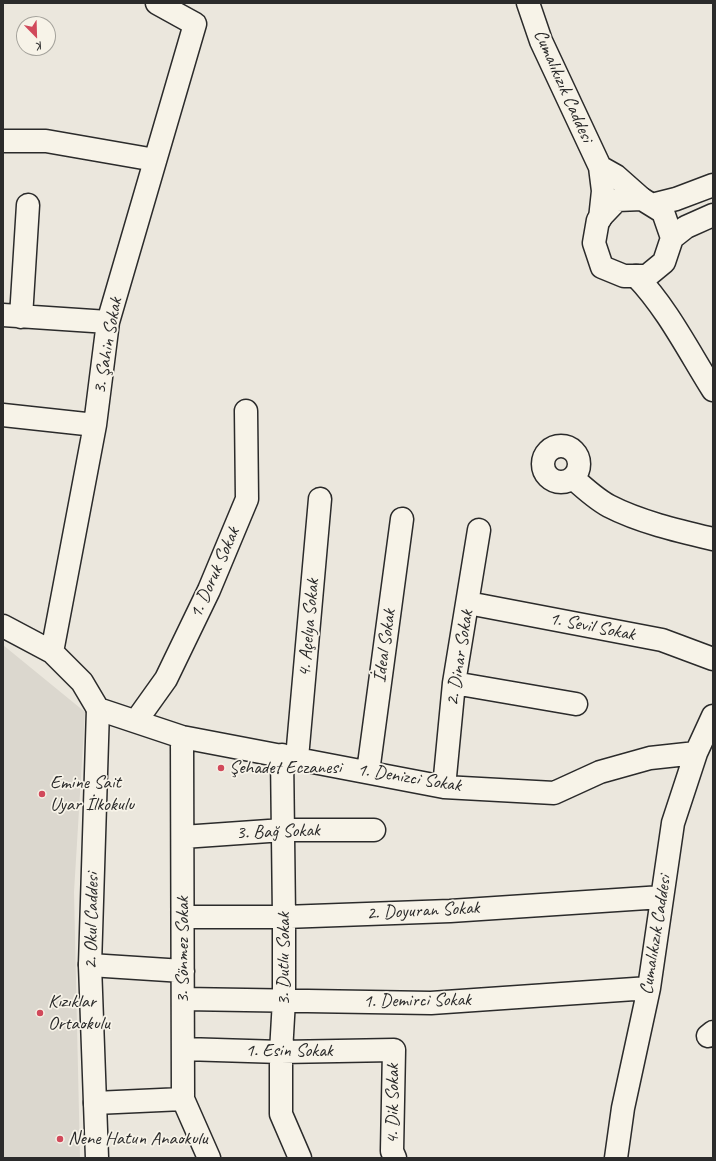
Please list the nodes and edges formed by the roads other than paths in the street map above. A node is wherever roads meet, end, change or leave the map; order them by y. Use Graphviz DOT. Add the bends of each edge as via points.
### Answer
graph roads {
  1 [pos="157,3"];
  2 [pos="528,3"];
  3 [pos="3,141"];
  4 [pos="155,160"];
  5 [pos="600,167"];
  6 [pos="713,185"];
  7 [pos="647,202"];
  8 [pos="28,205"];
  9 [pos="713,216"];
  10 [pos="600,219"];
  11 [pos="679,232"];
  12 [pos="657,267"];
  13 [pos="636,276"];
  14 [pos="662,308"];
  15 [pos="12,316"];
  16 [pos="108,322"];
  17 [pos="713,390"];
  18 [pos="246,411"];
  19 [pos="3,415"];
  20 [pos="95,425"];
  21 [pos="573,478"];
  22 [pos="320,499"];
  23 [pos="402,519"];
  24 [pos="479,530"];
  25 [pos="713,539"];
  26 [pos="468,603"];
  27 [pos="3,626"];
  28 [pos="52,652"];
  29 [pos="713,659"];
  30 [pos="454,683"];
  31 [pos="576,704"];
  32 [pos="98,709"];
  33 [pos="713,716"];
  34 [pos="136,721"];
  35 [pos="182,737"];
  36 [pos="696,753"];
  37 [pos="289,757"];
  38 [pos="368,772"];
  39 [pos="444,787"];
  40 [pos="283,830"];
  41 [pos="374,830"];
  42 [pos="183,836"];
  43 [pos="662,897"];
  44 [pos="183,917"];
  45 [pos="284,917"];
  46 [pos="90,965"];
  47 [pos="183,971"];
  48 [pos="649,988"];
  49 [pos="184,999"];
  50 [pos="284,1000"];
  51 [pos="184,1050"];
  52 [pos="394,1050"];
  53 [pos="281,1052"];
  54 [pos="183,1099"];
  55 [pos="95,1104"];
  56 [pos="97,1158"];
  57 [pos="209,1158"];
  58 [pos="300,1158"];
  59 [pos="395,1158"];
  60 [pos="616,1158"];
  1 -- 4 [label="street, 3. Şahin Sokak" via="195,24"];
  2 -- 5 [label="street, Cumalıkızık Caddesi" via="541,41"];
  3 -- 4 [label="street" via="46,141"];
  4 -- 16 [label="street, 3. Şahin Sokak"];
  5 -- 7 [label="street" via="616,176"];
  5 -- 10 [label="street, Cumalıkızık Caddesi" via="603,191"];
  6 -- 7 [label="street" via="676,199"];
  7 -- 10 [label="street" via="617,200"];
  7 -- 11 [label="street" via="663,212"];
  8 -- 15 [label="street"];
  9 -- 11 [label="street"];
  10 -- 13 [label="street" via="594,243 602,267 624,276"];
  11 -- 12 [label="street" via="664,262"];
  12 -- 13 [label="street" via="647,276"];
  12 -- 14 [label="street" via="656,287"];
  13 -- 14 [label="street"];
  14 -- 17 [label="street"];
  15 -- 16 [label="street"];
  16 -- 20 [label="street, 3. Şahin Sokak"];
  18 -- 34 [label="street, 1. Doruk Sokak" via="247,499 209,590 166,679"];
  19 -- 20 [label="street"];
  20 -- 28 [label="street, 3. Şahin Sokak"];
  21 -- 25 [label="street" via="610,506 648,522"];
  22 -- 37 [label="street, 4. Açelya Sokak"];
  23 -- 38 [label="street, İdeal Sokak"];
  24 -- 26 [label="street, 2. Dinar Sokak"];
  26 -- 29 [label="street, 1. Sevil Sokak" via="662,640"];
  26 -- 30 [label="street, 2. Dinar Sokak"];
  27 -- 28 [label="street"];
  28 -- 32 [label="street" via="82,682"];
  30 -- 31 [label="street"];
  30 -- 39 [label="street, 2. Dinar Sokak"];
  32 -- 34 [label="street, 1. Denizci Sokak"];
  32 -- 46 [label="street, 2. Okul Caddesi"];
  33 -- 36 [label="street, Cumalıkızık Caddesi"];
  34 -- 35 [label="street, 1. Denizci Sokak"];
  35 -- 37 [label="street, 1. Denizci Sokak"];
  35 -- 42 [label="street, 3. Sönmez Sokak"];
  36 -- 39 [label="street, 1. Denizci Sokak" via="650,758 600,772 554,793"];
  36 -- 43 [label="street, Cumalıkızık Caddesi" via="673,823"];
  37 -- 38 [label="street, 1. Denizci Sokak"];
  37 -- 40 [label="street, 3. Dutlu Sokak"];
  38 -- 39 [label="street, 1. Denizci Sokak"];
  40 -- 41 [label="street, 3. Bağ Sokak"];
  40 -- 42 [label="street, 3. Bağ Sokak"];
  40 -- 45 [label="street, 3. Dutlu Sokak"];
  42 -- 44 [label="street, 3. Sönmez Sokak"];
  43 -- 45 [label="street, 2. Doyuran Sokak" via="450,911"];
  43 -- 48 [label="street, Cumalıkızık Caddesi"];
  44 -- 45 [label="street, 2. Doyuran Sokak"];
  44 -- 47 [label="street, 3. Sönmez Sokak"];
  45 -- 50 [label="street, 3. Dutlu Sokak"];
  46 -- 47 [label="street"];
  46 -- 55 [label="street, 2. Okul Caddesi"];
  47 -- 49 [label="street, 3. Sönmez Sokak"];
  48 -- 50 [label="street, 1. Demirci Sokak" via="431,1003"];
  48 -- 60 [label="street, Cumalıkızık Caddesi" via="623,1108"];
  49 -- 50 [label="street, 1. Demirci Sokak"];
  49 -- 51 [label="street, 3. Sönmez Sokak"];
  50 -- 53 [label="street, 3. Dutlu Sokak"];
  51 -- 53 [label="street, 1. Esin Sokak"];
  51 -- 54 [label="street, 3. Sönmez Sokak"];
  52 -- 53 [label="street, 1. Esin Sokak"];
  52 -- 59 [label="street, 4. Dik Sokak" via="392,1152"];
  53 -- 58 [label="street, 3. Dutlu Sokak" via="281,1114"];
  54 -- 55 [label="street"];
  54 -- 57 [label="street, 3. Sönmez Sokak"];
  55 -- 56 [label="street, 2. Okul Caddesi"];
}
